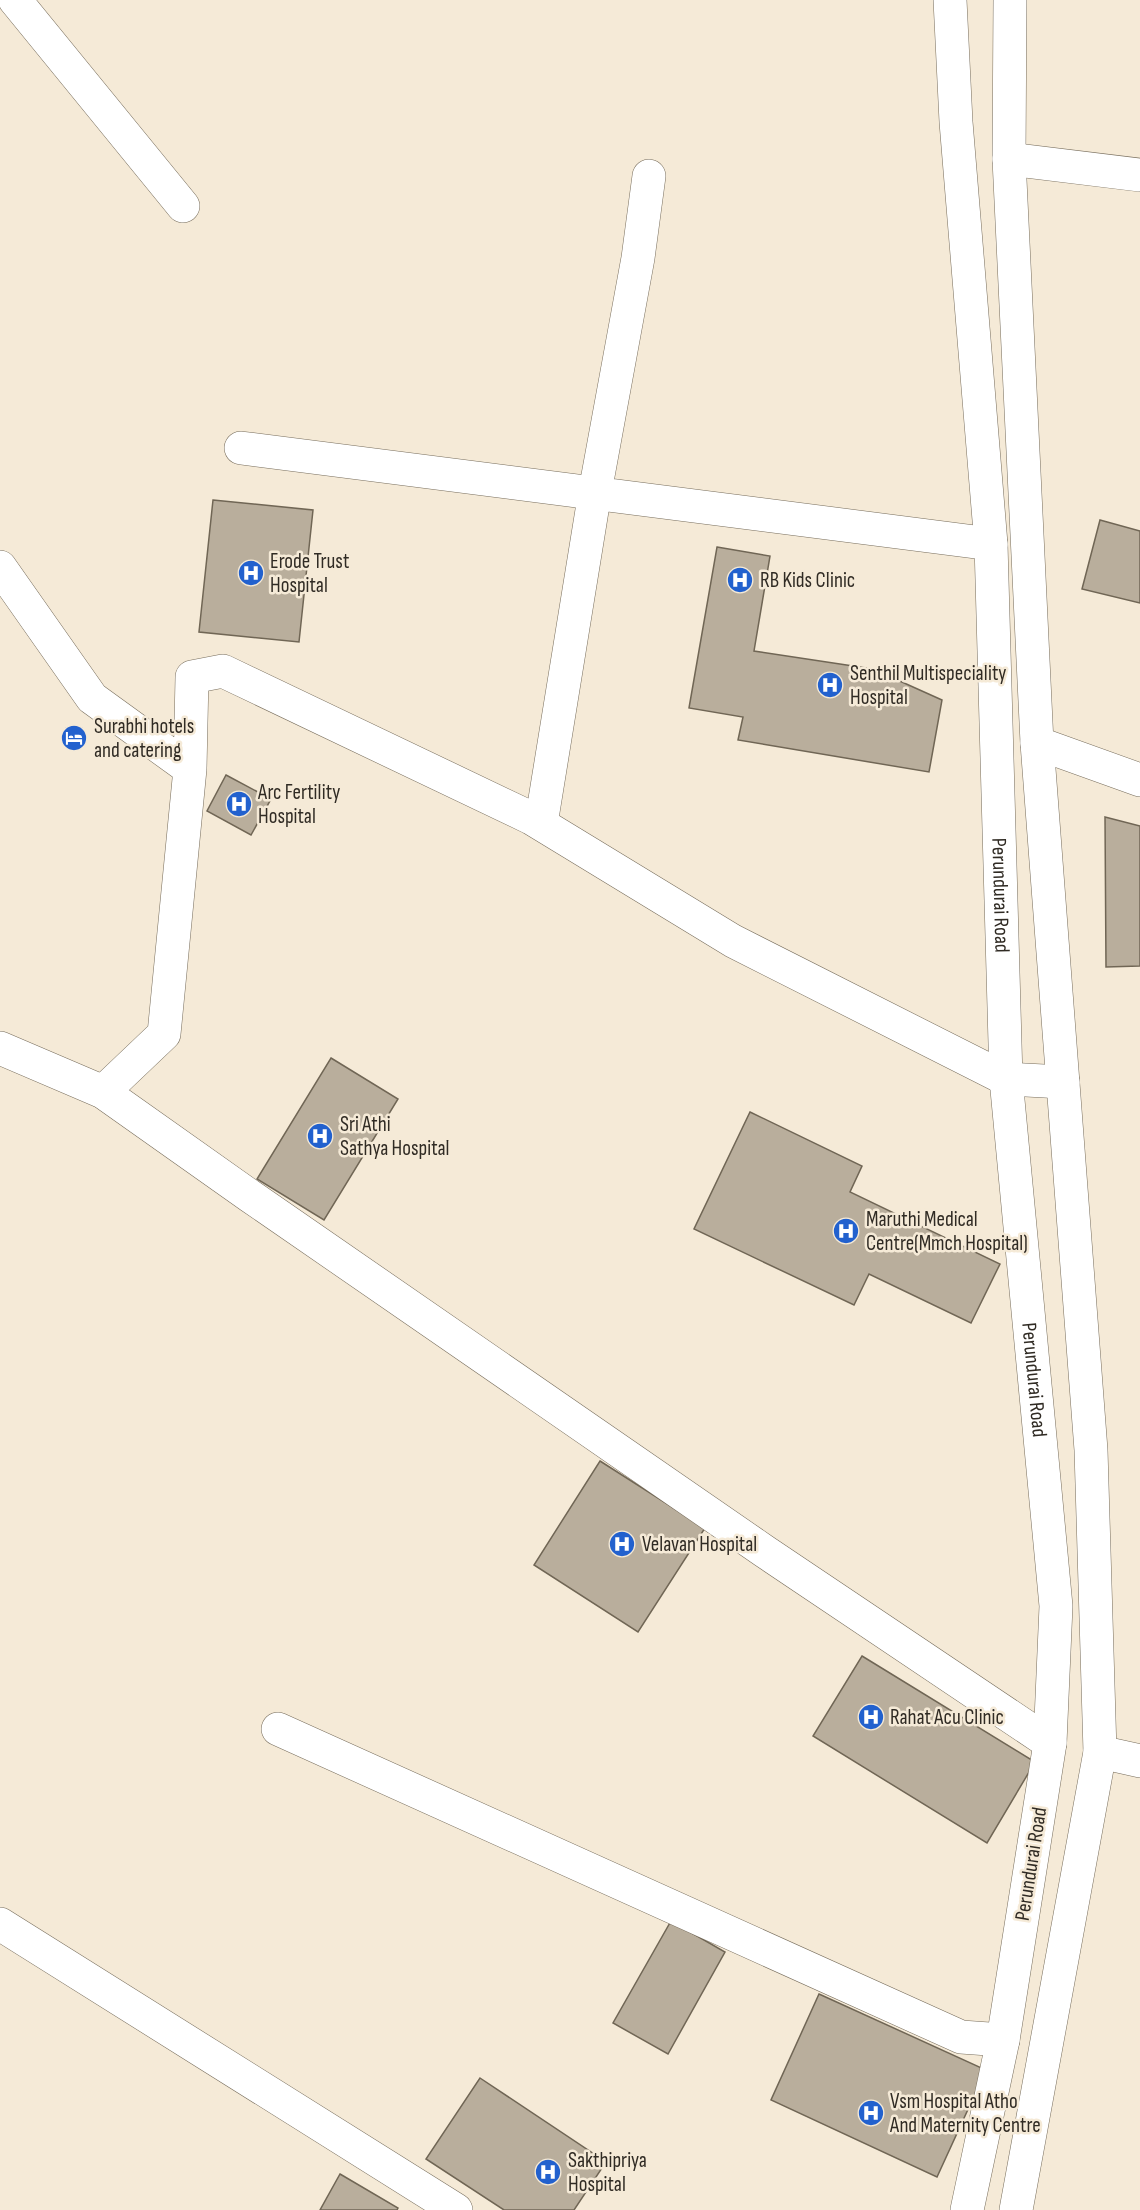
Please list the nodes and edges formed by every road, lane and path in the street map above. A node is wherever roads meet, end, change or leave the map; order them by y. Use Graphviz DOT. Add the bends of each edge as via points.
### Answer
graph roads {
  1 [pos="15,0"];
  2 [pos="950,0"];
  3 [pos="1010,0"];
  4 [pos="1009,159"];
  5 [pos="649,176"];
  6 [pos="1140,176"];
  7 [pos="183,206"];
  8 [pos="241,448"];
  9 [pos="595,492"];
  10 [pos="991,544"];
  11 [pos="0,567"];
  12 [pos="1037,743"];
  13 [pos="190,769"];
  14 [pos="1140,780"];
  15 [pos="541,824"];
  16 [pos="0,1048"];
  17 [pos="1006,1078"];
  18 [pos="1063,1082"];
  19 [pos="103,1092"];
  20 [pos="278,1729"];
  21 [pos="1050,1743"];
  22 [pos="1100,1752"];
  23 [pos="1140,1761"];
  24 [pos="0,1924"];
  25 [pos="1003,2040"];
  26 [pos="456,2210"];
  27 [pos="967,2210"];
  28 [pos="1016,2210"];
  1 -- 7 [label="street"];
  2 -- 10 [label="street, Perundurai Road" via="956,122"];
  3 -- 4 [label="street"];
  4 -- 6 [label="street"];
  4 -- 12 [label="street"];
  5 -- 9 [label="street"];
  8 -- 9 [label="street"];
  9 -- 10 [label="street"];
  9 -- 15 [label="street"];
  10 -- 17 [label="street, Perundurai Road"];
  11 -- 13 [label="street" via="92,699"];
  12 -- 14 [label="street"];
  12 -- 18 [label="street"];
  13 -- 15 [label="street" via="192,677 224,671"];
  13 -- 19 [label="street" via="164,1034"];
  15 -- 17 [label="street" via="733,941"];
  16 -- 19 [label="street"];
  17 -- 18 [label="street"];
  17 -- 21 [label="street, Perundurai Road" via="1056,1606"];
  18 -- 22 [label="street" via="1091,1450"];
  19 -- 21 [label="street" via="754,1544"];
  20 -- 25 [label="street" via="961,2037"];
  21 -- 25 [label="street, Perundurai Road"];
  22 -- 23 [label="street"];
  22 -- 28 [label="street"];
  24 -- 26 [label="street"];
  25 -- 27 [label="street, Perundurai Road"];
}
